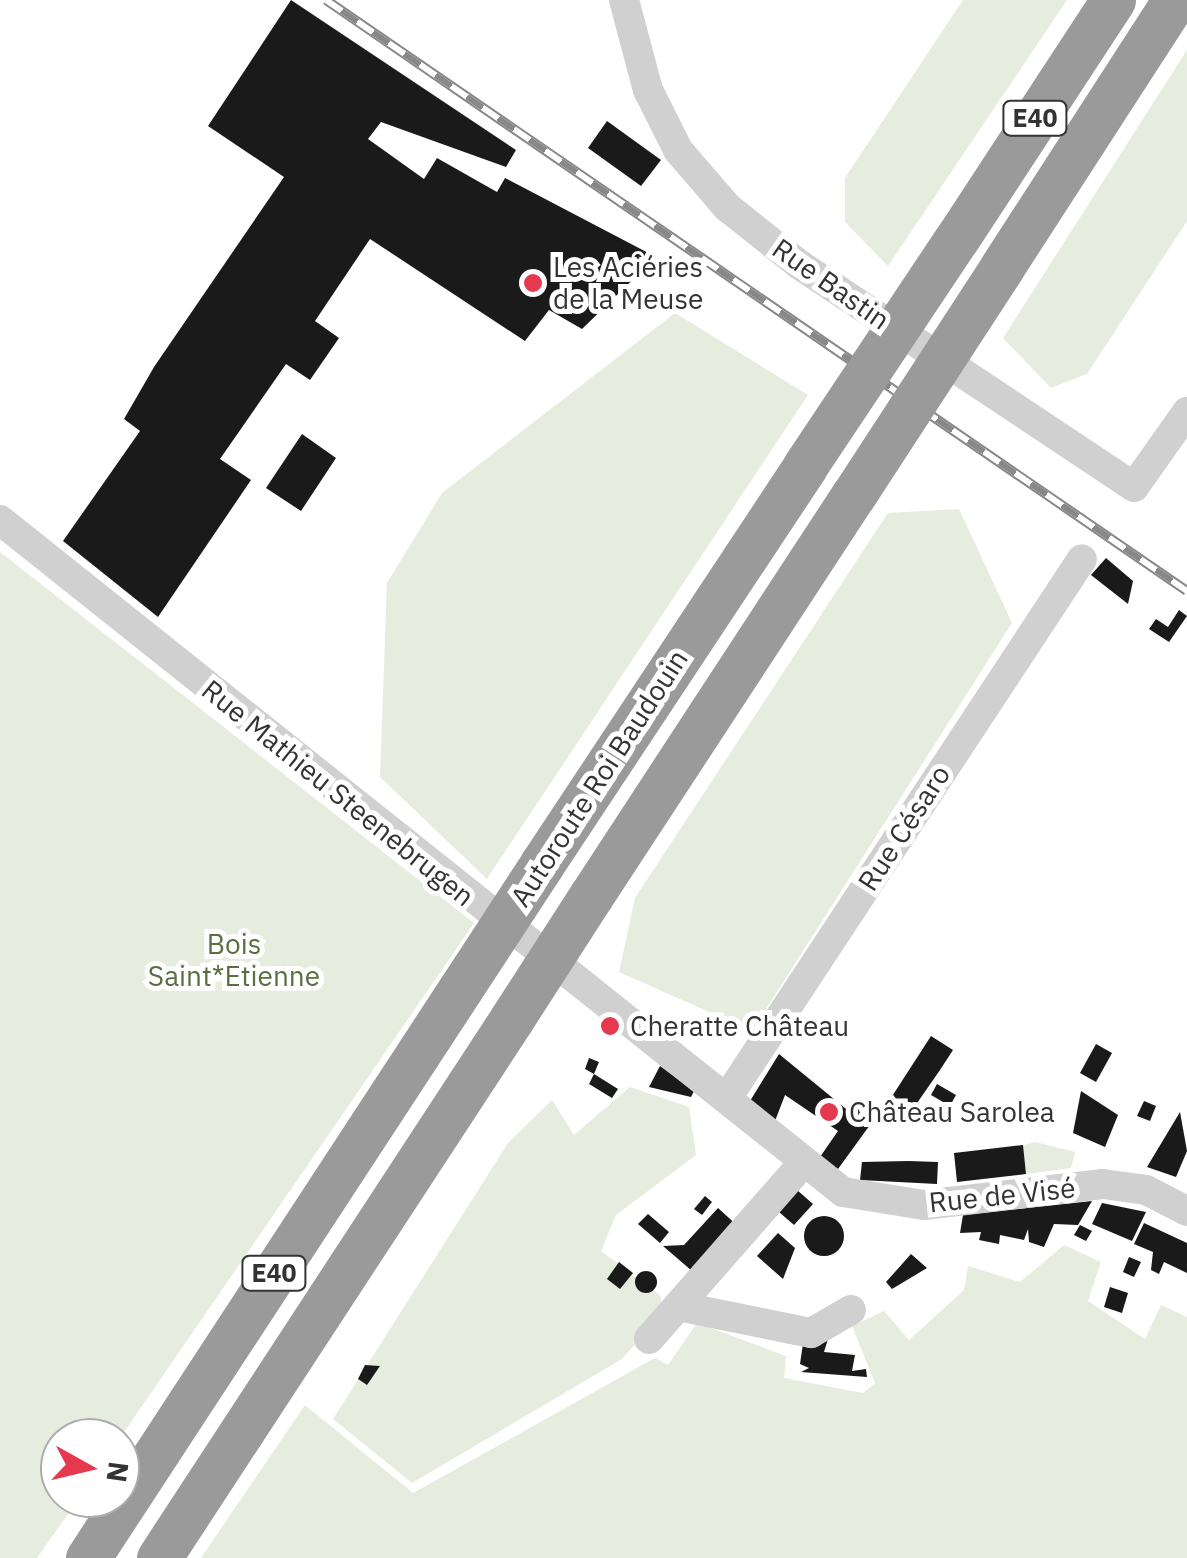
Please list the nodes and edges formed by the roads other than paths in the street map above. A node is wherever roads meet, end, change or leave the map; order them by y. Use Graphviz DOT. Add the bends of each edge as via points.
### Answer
graph roads {
  1 [pos="624,0"];
  2 [pos="1113,0"];
  3 [pos="1175,0"];
  4 [pos="1181,432"];
  5 [pos="0,520"];
  6 [pos="1082,559"];
  7 [pos="726,1098"];
  8 [pos="803,1163"];
  9 [pos="1187,1211"];
  10 [pos="678,1306"];
  11 [pos="851,1310"];
  12 [pos="650,1339"];
  13 [pos="88,1558"];
  14 [pos="159,1558"];
  1 -- 4 [label="street, Rue Bastin" via="663,120 727,208 1134,487"];
  2 -- 13 [label="highway, Autoroute Roi Baudouin / E40, bridge"];
  3 -- 14 [label="highway, Autoroute Roi Baudouin / E40, bridge"];
  5 -- 7 [label="street, Rue Mathieu Steenebrugen"];
  6 -- 7 [label="street, Rue Césaro"];
  7 -- 8 [label="street, Rue de Visé"];
  8 -- 9 [label="street, Rue de Visé" via="864,1198 924,1204 1103,1184 1146,1190"];
  8 -- 10 [label="street"];
  10 -- 11 [label="street" via="812,1334"];
  10 -- 12 [label="street"];
}
